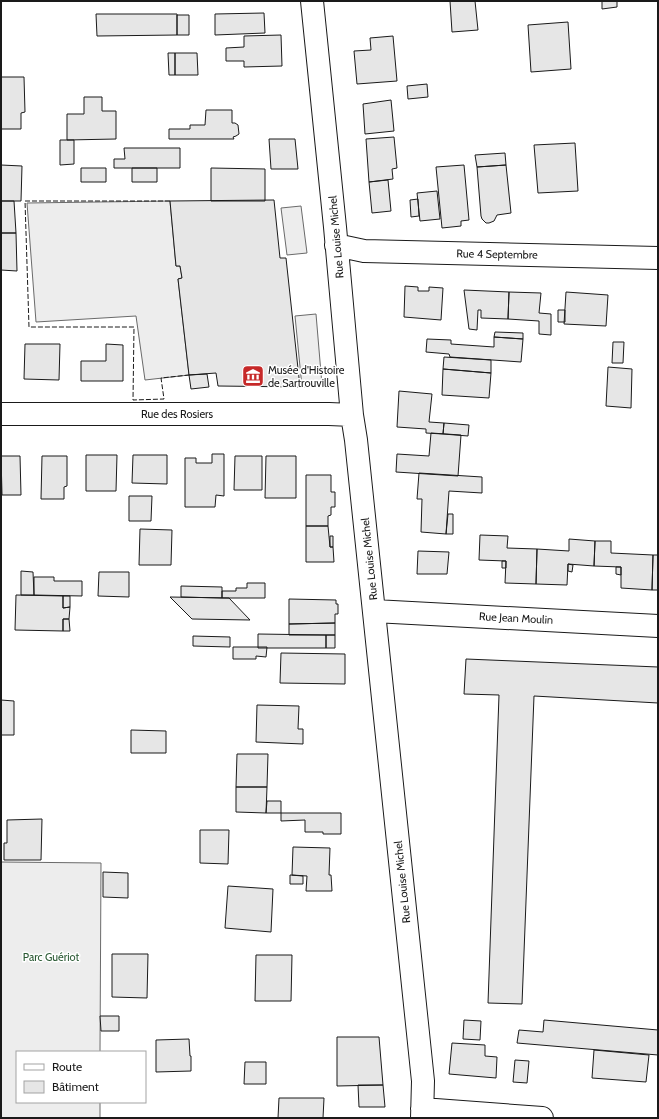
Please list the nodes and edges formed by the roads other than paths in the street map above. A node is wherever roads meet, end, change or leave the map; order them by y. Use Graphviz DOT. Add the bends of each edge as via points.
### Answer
graph roads {
  1 [pos="312,1"];
  2 [pos="336,245"];
  3 [pos="658,258"];
  4 [pos="1,414"];
  5 [pos="352,415"];
  6 [pos="374,611"];
  7 [pos="658,626"];
  8 [pos="422,1113"];
  9 [pos="542,1118"];
  1 -- 2 [label="street, Rue Louise Michel"];
  2 -- 3 [label="street, Rue 4 Septembre" via="364,251"];
  2 -- 5 [label="street, Rue Louise Michel"];
  4 -- 5 [label="street, Rue des Rosiers"];
  5 -- 6 [label="street, Rue Louise Michel"];
  6 -- 7 [label="street, Rue Jean Moulin"];
  6 -- 8 [label="street, Rue Louise Michel" via="423,1081"];
  8 -- 9 [label="street"];
}
